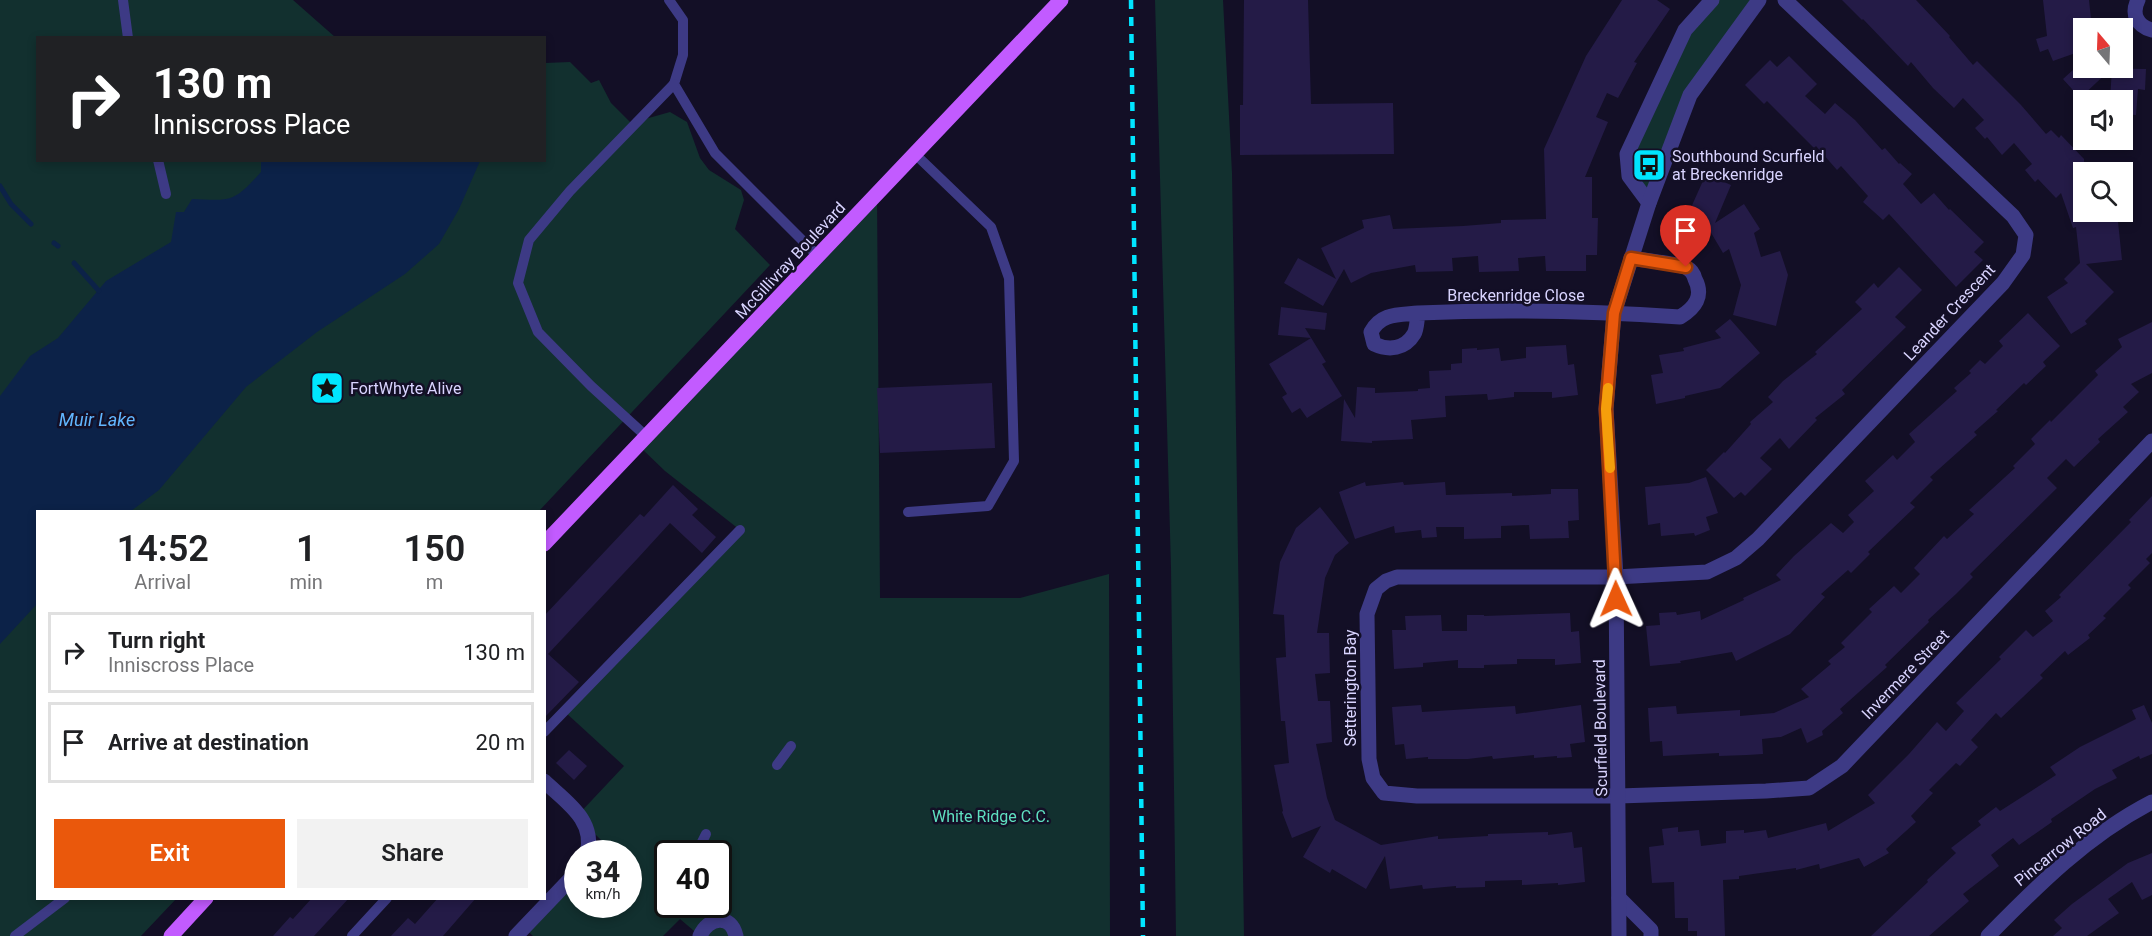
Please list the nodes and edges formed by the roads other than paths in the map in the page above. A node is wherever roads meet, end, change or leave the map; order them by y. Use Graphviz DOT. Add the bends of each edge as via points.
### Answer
graph roads {
  1 [pos="123,0"];
  2 [pos="669,0"];
  3 [pos="1061,0"];
  4 [pos="1712,0"];
  5 [pos="1759,0"];
  6 [pos="1785,0"];
  7 [pos="2138,0"];
  8 [pos="2152,30"];
  9 [pos="128,36"];
  10 [pos="674,84"];
  11 [pos="915,154"];
  12 [pos="158,162"];
  13 [pos="166,194"];
  14 [pos="1649,203"];
  15 [pos="818,256"];
  16 [pos="1631,258"];
  17 [pos="1418,313"];
  18 [pos="1614,313"];
  19 [pos="647,437"];
  20 [pos="2152,441"];
  21 [pos="908,512"];
  22 [pos="740,530"];
  23 [pos="546,542"];
  24 [pos="1616,577"];
  25 [pos="546,730"];
  26 [pos="791,746"];
  27 [pos="777,765"];
  28 [pos="546,783"];
  29 [pos="1618,796"];
  30 [pos="2152,802"];
  31 [pos="706,834"];
  32 [pos="588,840"];
  33 [pos="703,840"];
  34 [pos="564,886"];
  35 [pos="1619,898"];
  36 [pos="61,900"];
  37 [pos="204,900"];
  38 [pos="385,900"];
  39 [pos="712,918"];
  40 [pos="713,921"];
  41 [pos="1996,933"];
  42 [pos="15,936"];
  43 [pos="171,936"];
  44 [pos="352,936"];
  45 [pos="516,936"];
  46 [pos="700,936"];
  47 [pos="736,936"];
  48 [pos="1619,936"];
  49 [pos="1651,936"];
  1 -- 9 [label="lane"];
  2 -- 10 [label="lane" via="683,20 683,55"];
  3 -- 11 [label="main road, McGillivray Boulevard"];
  4 -- 14 [label="street" via="1685,30 1627,154 1629,176"];
  5 -- 14 [label="street, Scurfield Boulevard" via="1690,95"];
  6 -- 24 [label="street, Leander Crescent" via="2013,216 2025,235 2023,255 2003,283 1736,558 1707,572"];
  7 -- 8 [label="street" via="2136,19"];
  10 -- 15 [label="lane" via="715,153"];
  10 -- 19 [label="lane" via="570,191 529,240 518,283 538,332"];
  11 -- 15 [label="main road, McGillivray Boulevard"];
  11 -- 21 [label="lane" via="991,227 1009,278 1014,461 988,506"];
  12 -- 13 [label="lane"];
  14 -- 16 [label="street, Scurfield Boulevard"];
  15 -- 19 [label="main road, McGillivray Boulevard"];
  16 -- 18 [label="street, Scurfield Boulevard"];
  16 -- 18 [label="street, Breckenridge Close" via="1686,267 1697,283 1699,299 1680,317"];
  17 -- 18 [label="street, Breckenridge Close"];
  18 -- 24 [label="street, Scurfield Boulevard" via="1606,409"];
  19 -- 23 [label="main road, McGillivray Boulevard"];
  20 -- 29 [label="street, Invermere Street" via="1842,766 1809,788"];
  22 -- 25 [label="lane"];
  24 -- 29 [label="street, Scurfield Boulevard"];
  24 -- 29 [label="street, Setterington Bay" via="1426,576 1386,581 1376,589 1367,614 1368,748 1373,778 1384,793"];
  26 -- 27 [label="lane"];
  28 -- 32 [label="street" via="576,810 587,825"];
  29 -- 35 [label="street, Scurfield Boulevard"];
  30 -- 41 [label="street, Pincarrow Road" via="2069,857 2026,896"];
  31 -- 33 [label="lane"];
  34 -- 45 [label="street"];
  35 -- 48 [label="street, Scurfield Boulevard"];
  35 -- 49 [label="street" via="1651,930"];
  36 -- 42 [label="lane"];
  37 -- 43 [label="main road"];
  38 -- 44 [label="lane"];
  39 -- 40 [label="lane"];
  40 -- 46 [label="street"];
  40 -- 47 [label="street" via="728,924"];
}
